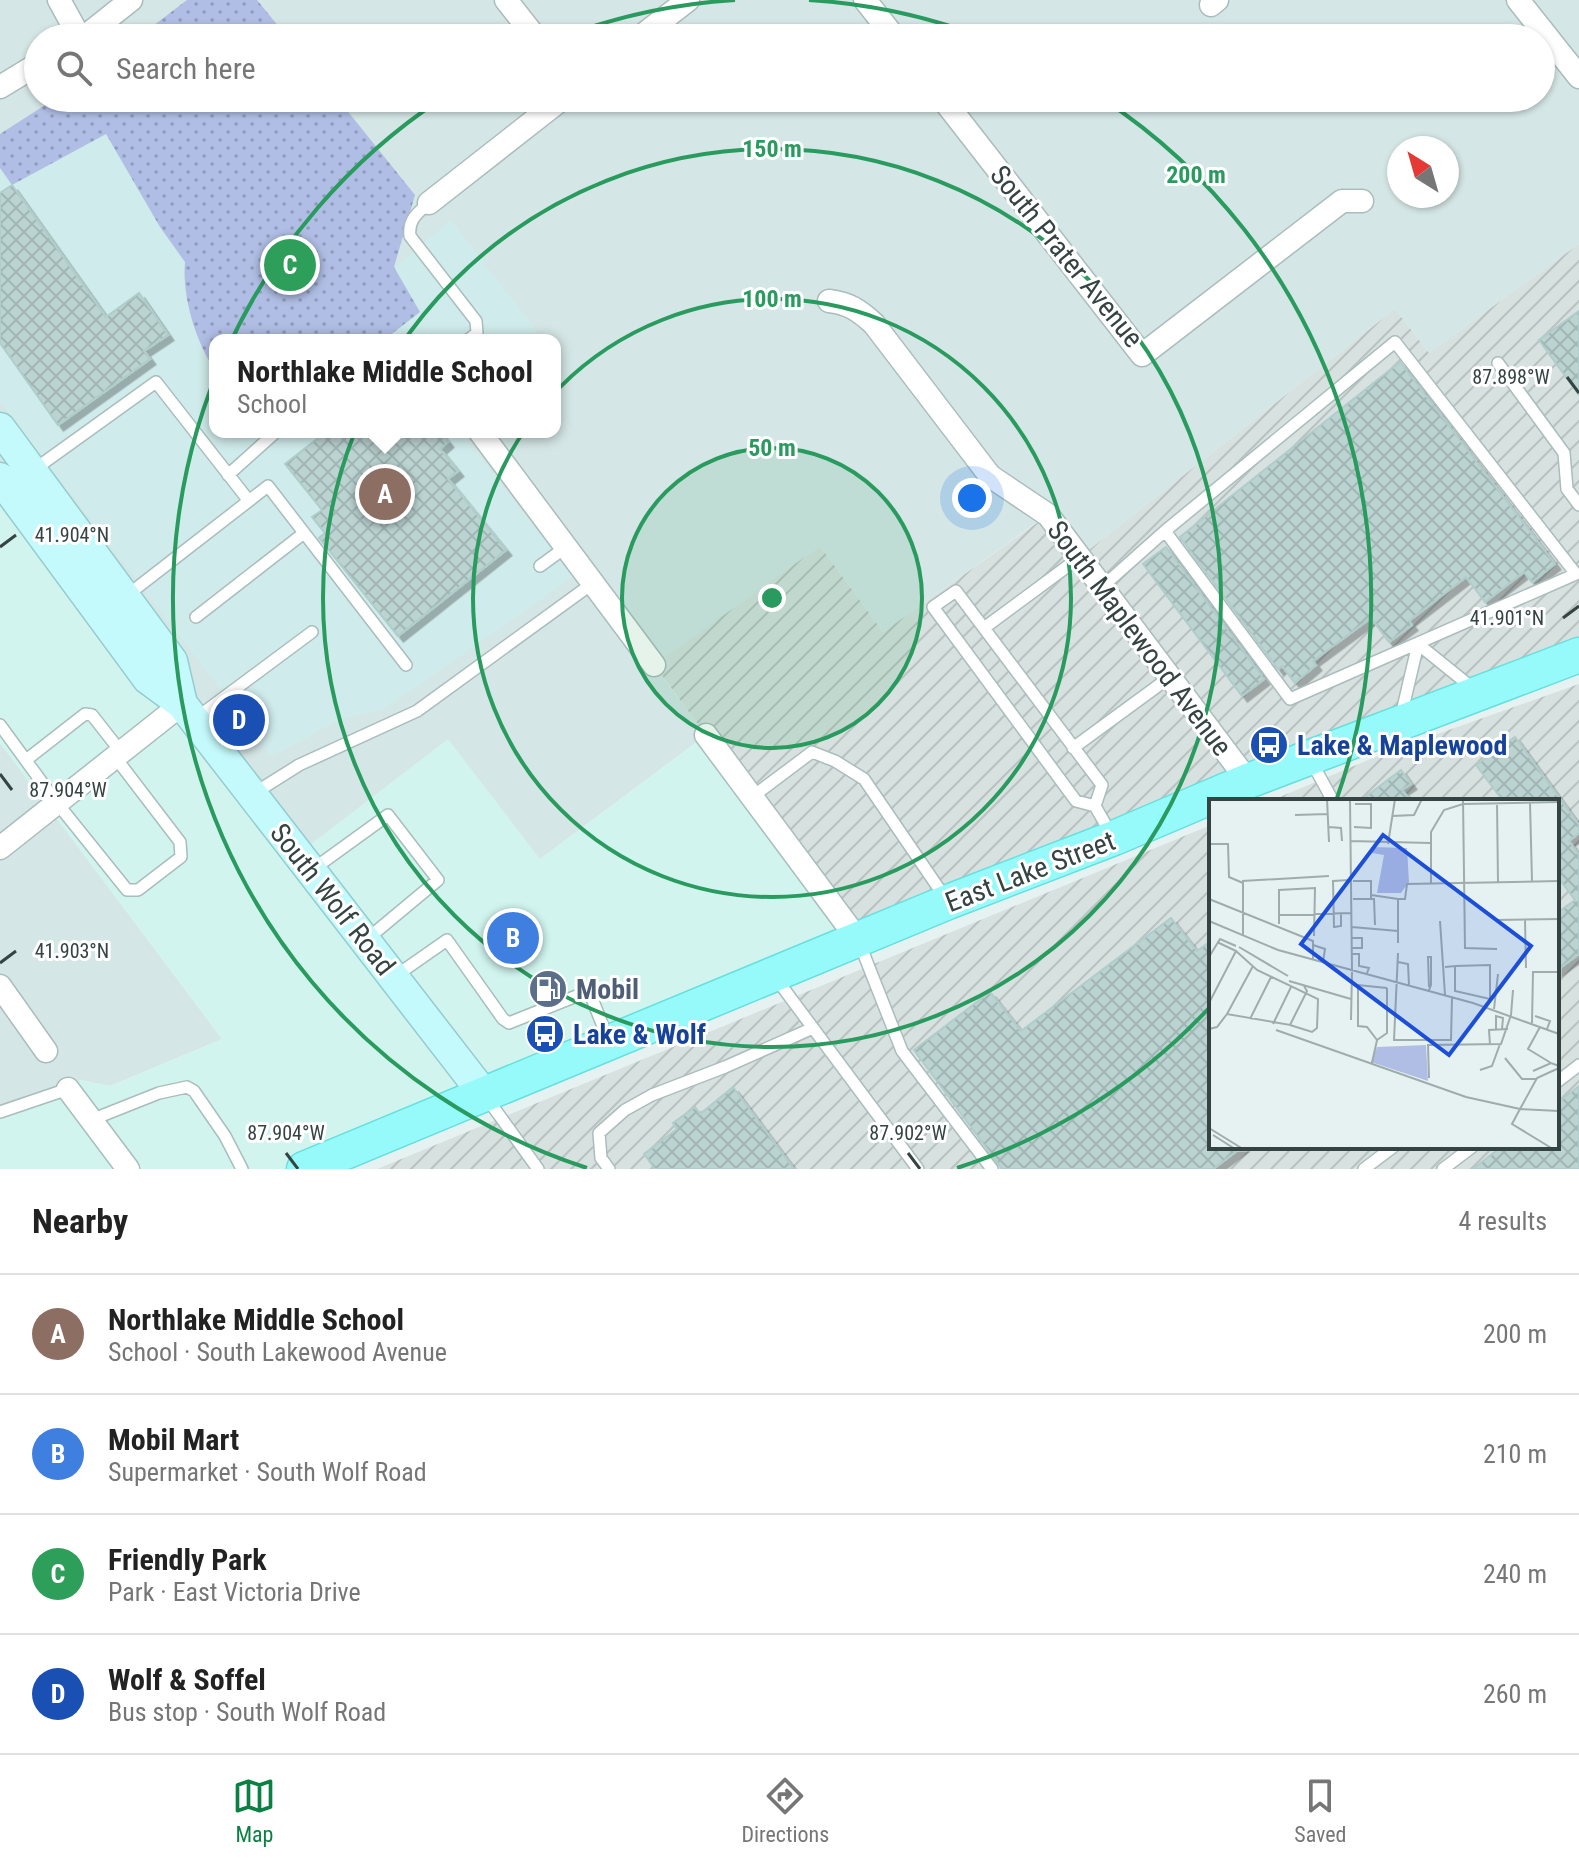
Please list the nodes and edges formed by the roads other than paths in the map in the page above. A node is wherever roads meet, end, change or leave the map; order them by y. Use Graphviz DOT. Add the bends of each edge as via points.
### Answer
graph roads {
  1 [pos="59,0"];
  2 [pos="131,0"];
  3 [pos="506,0"];
  4 [pos="688,0"];
  5 [pos="865,0"];
  6 [pos="1518,0"];
  7 [pos="74,24"];
  8 [pos="100,24"];
  9 [pos="525,24"];
  10 [pos="657,24"];
  11 [pos="884,24"];
  12 [pos="1537,24"];
  13 [pos="1555,47"];
  14 [pos="24,72"];
  15 [pos="1579,77"];
  16 [pos="0,87"];
  17 [pos="545,112"];
  18 [pos="953,112"];
  19 [pos="1362,201"];
  20 [pos="429,203"];
  21 [pos="829,301"];
  22 [pos="476,334"];
  23 [pos="1498,363"];
  24 [pos="0,428"];
  25 [pos="269,438"];
  26 [pos="484,438"];
  27 [pos="32,471"];
  28 [pos="228,475"];
  29 [pos="1,481"];
  30 [pos="249,501"];
  31 [pos="1579,505"];
  32 [pos="1165,531"];
  33 [pos="304,533"];
  34 [pos="566,547"];
  35 [pos="1080,557"];
  36 [pos="540,566"];
  37 [pos="593,583"];
  38 [pos="1102,587"];
  39 [pos="124,597"];
  40 [pos="196,617"];
  41 [pos="984,628"];
  42 [pos="312,632"];
  43 [pos="1418,644"];
  44 [pos="1579,655"];
  45 [pos="406,665"];
  46 [pos="654,665"];
  47 [pos="1170,677"];
  48 [pos="1478,692"];
  49 [pos="189,712"];
  50 [pos="1399,723"];
  51 [pos="0,725"];
  52 [pos="706,735"];
  53 [pos="1073,748"];
  54 [pos="118,755"];
  55 [pos="1309,758"];
  56 [pos="26,760"];
  57 [pos="1248,781"];
  58 [pos="253,794"];
  59 [pos="752,797"];
  60 [pos="1332,799"];
  61 [pos="57,803"];
  62 [pos="1095,806"];
  63 [pos="1114,838"];
  64 [pos="0,848"];
  65 [pos="311,871"];
  66 [pos="948,902"];
  67 [pos="365,941"];
  68 [pos="859,941"];
  69 [pos="774,975"];
  70 [pos="394,978"];
  71 [pos="0,986"];
  72 [pos="813,1028"];
  73 [pos="609,1042"];
  74 [pos="46,1051"];
  75 [pos="1579,1065"];
  76 [pos="1559,1080"];
  77 [pos="68,1089"];
  78 [pos="483,1093"];
  79 [pos="0,1112"];
  80 [pos="91,1120"];
  81 [pos="1390,1149"];
  82 [pos="1469,1149"];
  83 [pos="128,1169"];
  84 [pos="242,1169"];
  85 [pos="304,1169"];
  86 [pos="538,1169"];
  87 [pos="609,1169"];
  88 [pos="918,1169"];
  89 [pos="992,1169"];
  90 [pos="1364,1169"];
  91 [pos="1443,1169"];
  1 -- 7 [label="street"];
  2 -- 8 [label="street"];
  3 -- 9 [label="street"];
  4 -- 10 [label="street"];
  5 -- 11 [label="street"];
  6 -- 12 [label="street"];
  13 -- 15 [label="street"];
  14 -- 16 [label="street"];
  17 -- 20 [label="street"];
  18 -- 19 [label="street, South Prater Avenue" via="1142,355 1342,201"];
  20 -- 22 [label="lane" via="414,215 410,236 476,321"];
  21 -- 35 [label="street, South Maplewood Avenue" via="846,303 874,324 990,476 1048,515"];
  23 -- 31 [label="lane" via="1564,453 1567,489"];
  24 -- 27 [label="main road, South Wolf Road"];
  25 -- 28 [label="lane"];
  26 -- 34 [label="street"];
  27 -- 28 [label="lane" via="156,382"];
  27 -- 39 [label="main road, South Wolf Road"];
  28 -- 30 [label="lane"];
  29 -- 49 [label="main road, South Wolf Road" via="148,679"];
  30 -- 33 [label="lane" via="268,486"];
  30 -- 39 [label="lane"];
  32 -- 38 [label="lane"];
  32 -- 43 [label="lane" via="1290,699"];
  32 -- 43 [label="lane" via="1395,342 1576,574"];
  33 -- 40 [label="lane"];
  33 -- 45 [label="lane"];
  34 -- 36 [label="lane"];
  34 -- 37 [label="street"];
  35 -- 38 [label="street, South Maplewood Avenue"];
  35 -- 41 [label="lane"];
  37 -- 46 [label="street"];
  37 -- 58 [label="lane" via="417,711 299,765"];
  38 -- 47 [label="street, South Maplewood Avenue"];
  39 -- 49 [label="main road, South Wolf Road" via="172,661"];
  41 -- 53 [label="lane"];
  41 -- 62 [label="lane" via="956,591 933,607 1076,801"];
  42 -- 49 [label="lane"];
  43 -- 48 [label="lane"];
  43 -- 50 [label="lane"];
  44 -- 48 [label="main road, East Lake Street"];
  47 -- 53 [label="lane"];
  47 -- 57 [label="street, South Maplewood Avenue"];
  48 -- 50 [label="main road, East Lake Street"];
  49 -- 54 [label="street"];
  49 -- 58 [label="main road, South Wolf Road"];
  50 -- 55 [label="main road, East Lake Street"];
  51 -- 56 [label="lane"];
  52 -- 59 [label="street"];
  53 -- 62 [label="lane" via="1102,785"];
  54 -- 56 [label="lane" via="92,715 85,714"];
  54 -- 61 [label="street"];
  54 -- 61 [label="lane" via="180,842 181,857 138,890 127,890"];
  55 -- 57 [label="main road, East Lake Street"];
  55 -- 60 [label="lane"];
  56 -- 61 [label="lane"];
  57 -- 63 [label="main road, East Lake Street"];
  58 -- 65 [label="main road, South Wolf Road"];
  59 -- 66 [label="lane" via="812,752 835,761 864,779"];
  59 -- 68 [label="street"];
  61 -- 64 [label="street"];
  62 -- 63 [label="lane"];
  63 -- 66 [label="main road, East Lake Street"];
  65 -- 67 [label="main road, South Wolf Road"];
  65 -- 67 [label="lane" via="388,815 438,880"];
  66 -- 68 [label="main road, East Lake Street"];
  67 -- 70 [label="main road, South Wolf Road"];
  68 -- 69 [label="main road, East Lake Street"];
  68 -- 89 [label="lane" via="902,1051"];
  69 -- 72 [label="lane"];
  69 -- 73 [label="main road, East Lake Street"];
  70 -- 73 [label="lane" via="447,940 509,1023 589,991"];
  70 -- 78 [label="main road, South Wolf Road"];
  71 -- 74 [label="street"];
  72 -- 87 [label="lane" via="625,1110 599,1133 601,1158"];
  72 -- 88 [label="lane"];
  73 -- 78 [label="main road, East Lake Street"];
  75 -- 76 [label="lane"];
  77 -- 79 [label="lane"];
  77 -- 80 [label="street"];
  78 -- 85 [label="main road, East Lake Street"];
  78 -- 86 [label="lane"];
  80 -- 83 [label="street"];
  80 -- 84 [label="lane" via="187,1087 225,1136"];
  81 -- 90 [label="lane"];
  82 -- 91 [label="lane"];
}
